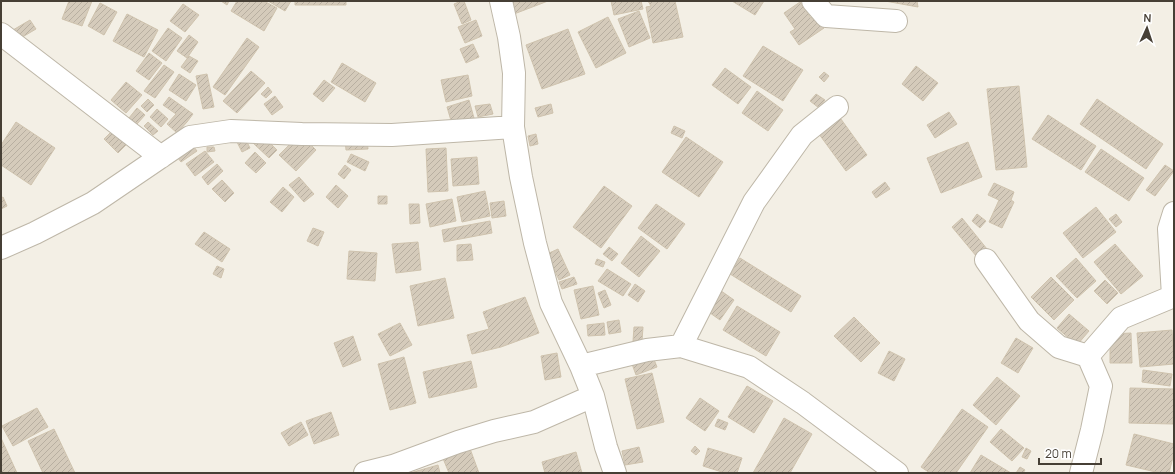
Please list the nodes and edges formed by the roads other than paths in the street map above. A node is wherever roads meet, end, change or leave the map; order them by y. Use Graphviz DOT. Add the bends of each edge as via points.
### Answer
graph roads {
  1 [pos="502,1"];
  2 [pos="812,1"];
  3 [pos="896,21"];
  4 [pos="1,34"];
  5 [pos="837,107"];
  6 [pos="512,127"];
  7 [pos="161,157"];
  8 [pos="1174,213"];
  9 [pos="1,248"];
  10 [pos="986,260"];
  11 [pos="1173,296"];
  12 [pos="681,346"];
  13 [pos="1088,356"];
  14 [pos="581,366"];
  15 [pos="593,396"];
  16 [pos="365,473"];
  17 [pos="615,473"];
  18 [pos="897,473"];
  19 [pos="1081,473"];
  1 -- 6 [label="street" via="514,73"];
  2 -- 3 [label="street" via="826,16"];
  4 -- 7 [label="street"];
  5 -- 12 [label="street" via="802,135 754,202"];
  6 -- 7 [label="street" via="392,135 231,131 190,137"];
  6 -- 14 [label="street" via="535,243 551,303"];
  7 -- 9 [label="street" via="93,203"];
  8 -- 11 [label="street" via="1169,229"];
  10 -- 13 [label="street" via="1029,321 1060,347"];
  11 -- 13 [label="street" via="1121,318"];
  12 -- 14 [label="street" via="647,350"];
  12 -- 18 [label="street" via="749,367 803,403"];
  13 -- 19 [label="street" via="1101,386"];
  14 -- 15 [label="street"];
  15 -- 16 [label="street" via="534,422 458,442 393,466"];
  15 -- 17 [label="street"];
}
